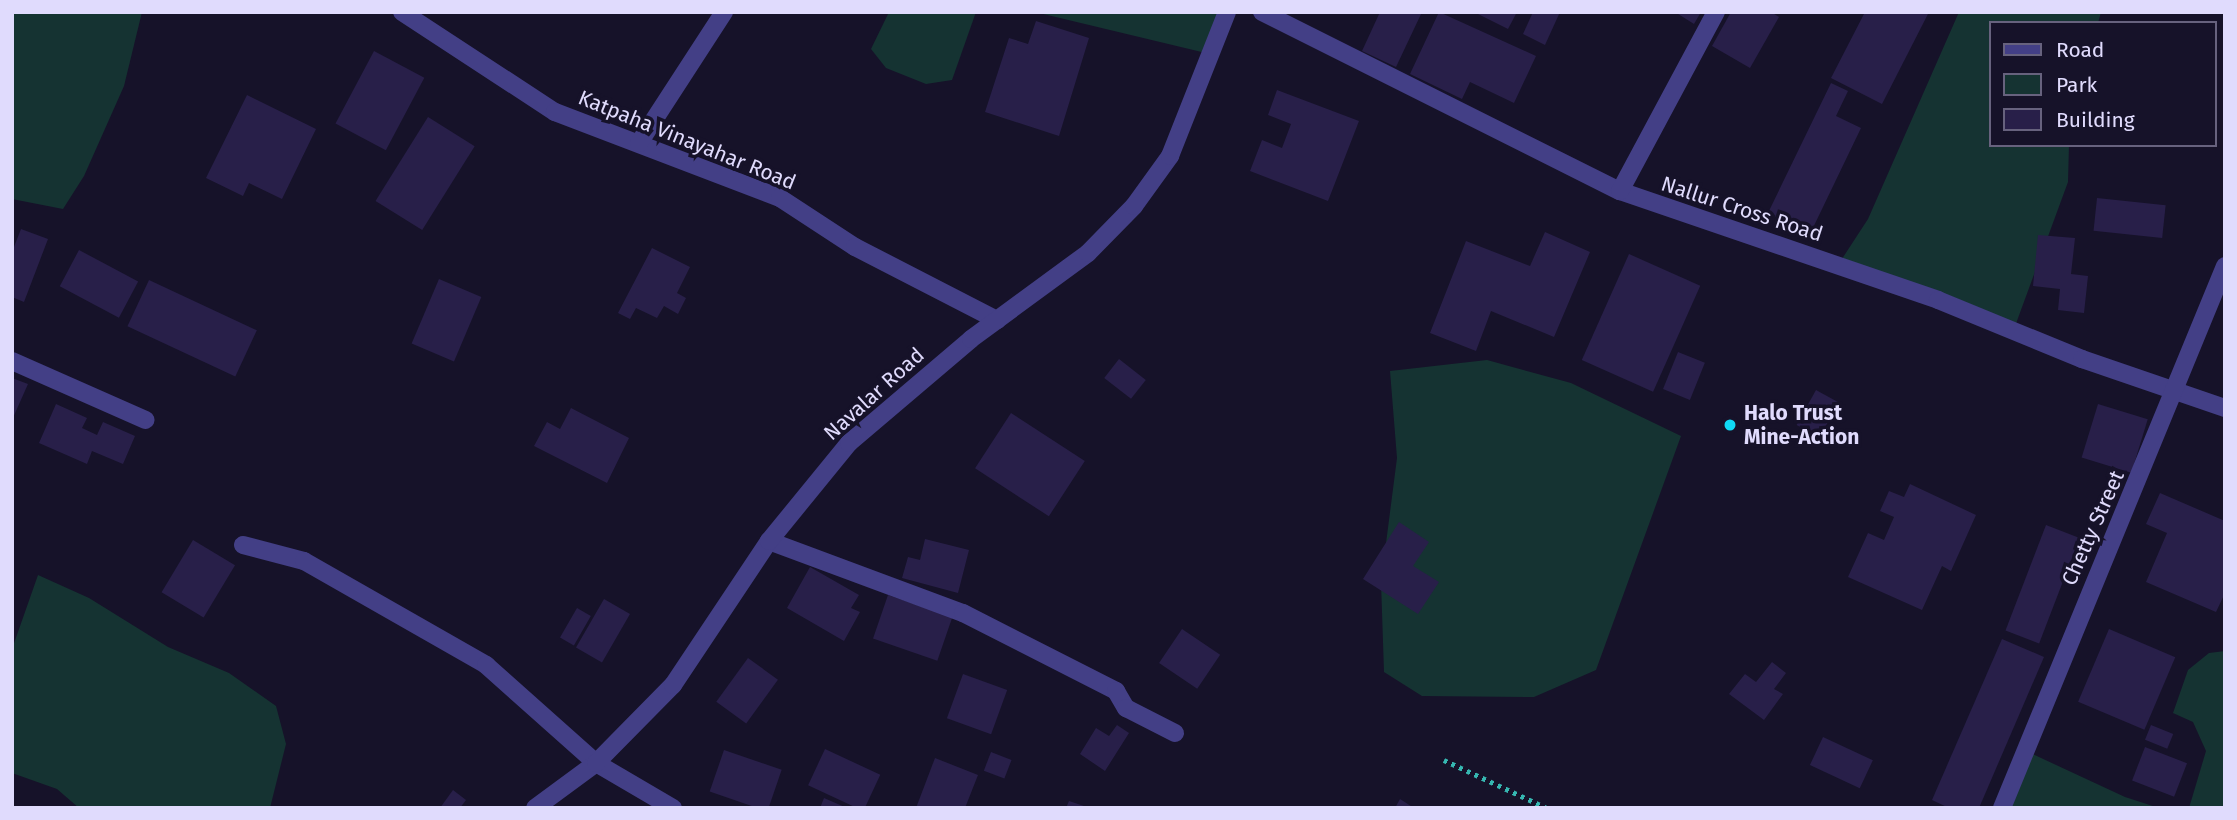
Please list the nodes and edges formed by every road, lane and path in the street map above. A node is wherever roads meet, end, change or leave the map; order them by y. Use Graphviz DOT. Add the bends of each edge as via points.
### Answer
graph roads {
  1 [pos="402,12"];
  2 [pos="724,12"];
  3 [pos="1227,12"];
  4 [pos="1262,12"];
  5 [pos="1716,12"];
  6 [pos="639,143"];
  7 [pos="1620,191"];
  8 [pos="2225,265"];
  9 [pos="997,320"];
  10 [pos="12,361"];
  11 [pos="2177,389"];
  12 [pos="2225,408"];
  13 [pos="146,420"];
  14 [pos="769,541"];
  15 [pos="243,545"];
  16 [pos="1175,733"];
  17 [pos="1444,760"];
  18 [pos="596,763"];
  19 [pos="535,808"];
  20 [pos="673,808"];
  21 [pos="1547,808"];
  22 [pos="2002,808"];
  1 -- 6 [label="street, Katpaha Vinayahar Road" via="555,112"];
  2 -- 6 [label="street"];
  3 -- 9 [label="street, Navalar Road" via="1170,156 1134,206 1088,253"];
  4 -- 7 [label="street, Nallur Cross Road"];
  5 -- 7 [label="street"];
  6 -- 9 [label="street, Katpaha Vinayahar Road" via="780,198 855,247"];
  7 -- 11 [label="street, Nallur Cross Road" via="1938,300 2082,359"];
  8 -- 11 [label="street, Chetty Street"];
  9 -- 14 [label="street, Navalar Road" via="849,443"];
  10 -- 13 [label="street"];
  11 -- 12 [label="street, Nallur Cross Road"];
  11 -- 22 [label="street, Chetty Street"];
  14 -- 16 [label="street" via="963,613 1116,691 1126,708"];
  14 -- 18 [label="street, Navalar Road" via="673,685"];
  15 -- 18 [label="street" via="304,561 486,665"];
  17 -- 21 [label="path"];
  18 -- 19 [label="street, Navalar Road"];
  18 -- 20 [label="street"];
}
